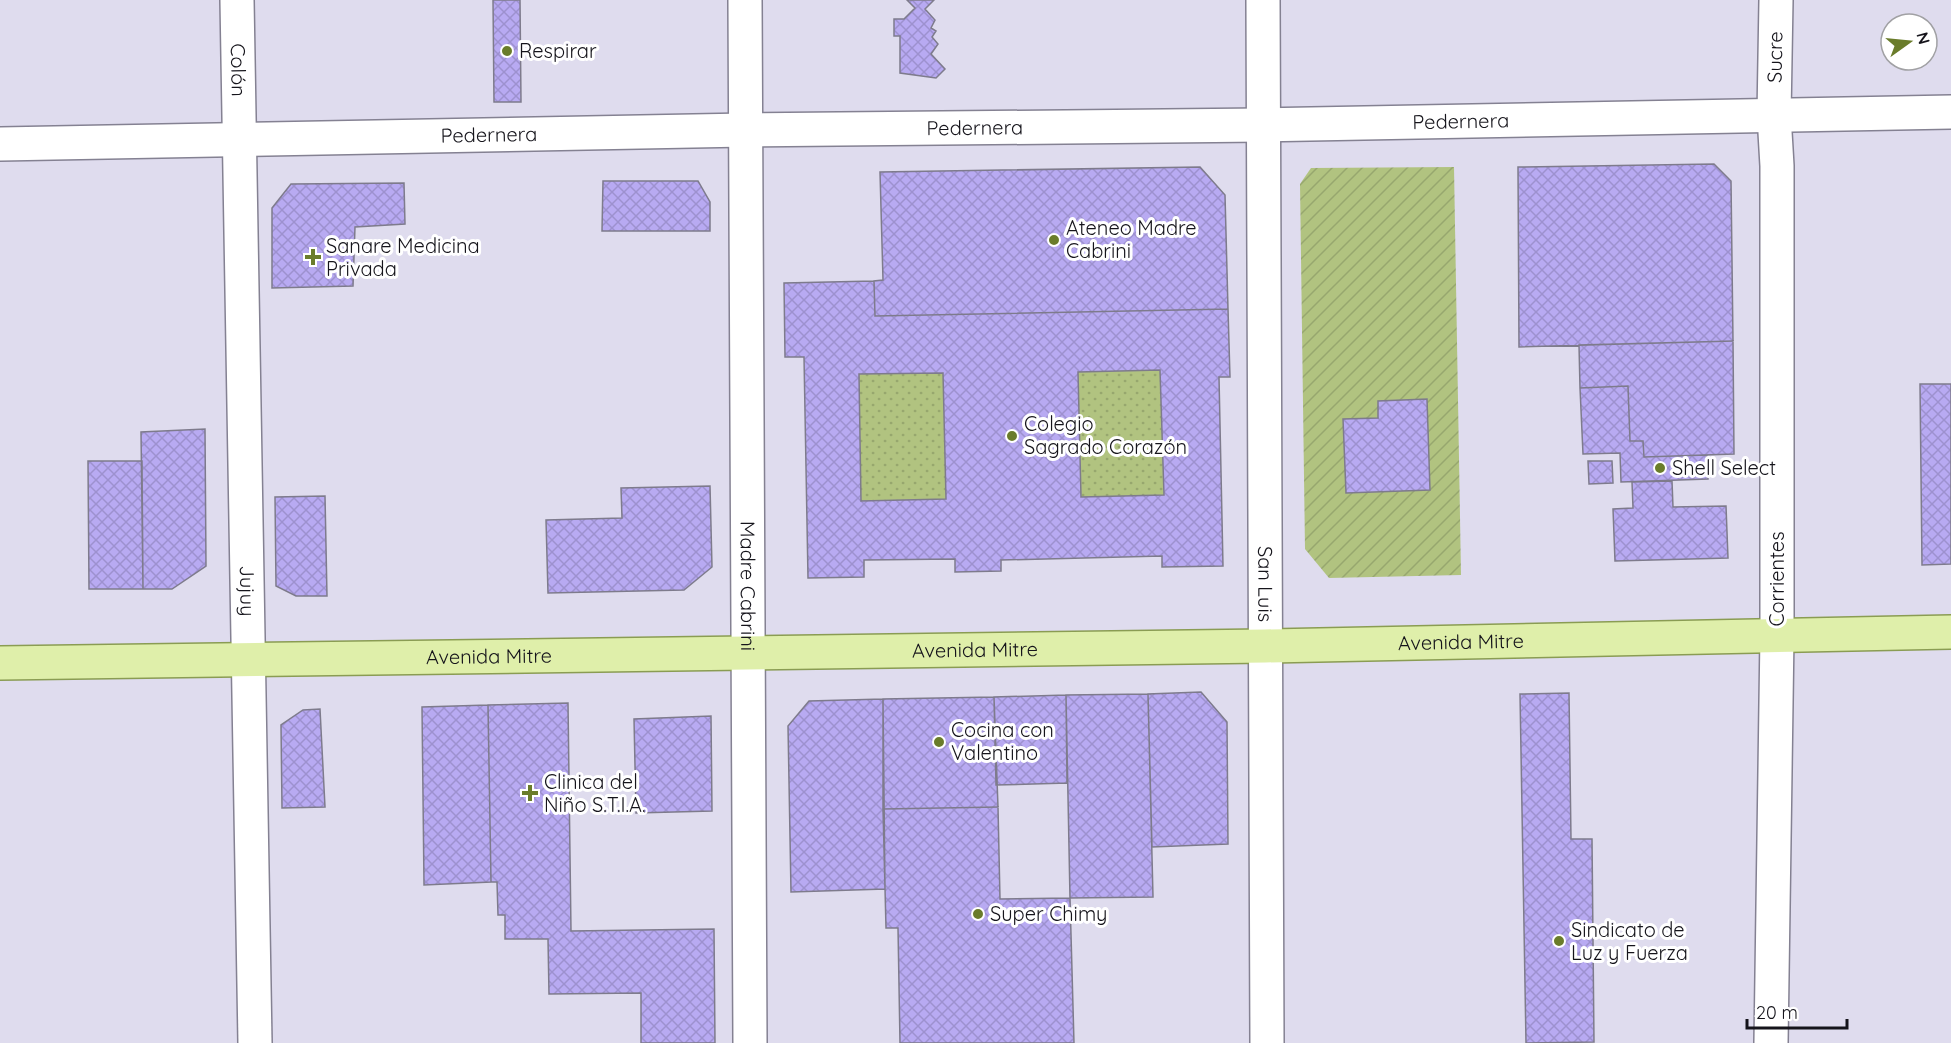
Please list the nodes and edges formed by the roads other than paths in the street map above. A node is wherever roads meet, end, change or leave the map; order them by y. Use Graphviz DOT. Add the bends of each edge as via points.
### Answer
graph roads {
  1 [pos="237,0"];
  2 [pos="745,0"];
  3 [pos="1263,0"];
  4 [pos="1776,0"];
  5 [pos="1951,112"];
  6 [pos="1774,114"];
  7 [pos="1263,125"];
  8 [pos="746,130"];
  9 [pos="238,140"];
  10 [pos="0,144"];
  11 [pos="1951,632"];
  12 [pos="1778,635"];
  13 [pos="1265,646"];
  14 [pos="748,652"];
  15 [pos="249,660"];
  16 [pos="0,663"];
  17 [pos="255,1043"];
  18 [pos="750,1043"];
  19 [pos="1267,1043"];
  20 [pos="1771,1043"];
  1 -- 9 [label="street, Colón"];
  2 -- 8 [label="street, Madre Cabrini"];
  3 -- 7 [label="street, San Luis"];
  4 -- 6 [label="street, Sucre"];
  5 -- 6 [label="street, Pedernera"];
  6 -- 7 [label="street, Pedernera"];
  6 -- 12 [label="street, Corrientes"];
  7 -- 8 [label="street, Pedernera"];
  7 -- 13 [label="street, San Luis"];
  8 -- 9 [label="street, Pedernera"];
  8 -- 14 [label="street, Madre Cabrini"];
  9 -- 10 [label="street, Pedernera"];
  9 -- 15 [label="street, Jujuy"];
  11 -- 12 [label="main road, Avenida Mitre"];
  12 -- 13 [label="main road, Avenida Mitre"];
  12 -- 20 [label="street, Corrientes"];
  13 -- 14 [label="main road, Avenida Mitre"];
  13 -- 19 [label="street, San Luis"];
  14 -- 15 [label="main road, Avenida Mitre"];
  14 -- 18 [label="street, Madre Cabrini"];
  15 -- 16 [label="main road, Avenida Mitre"];
  15 -- 17 [label="street, Jujuy"];
}
